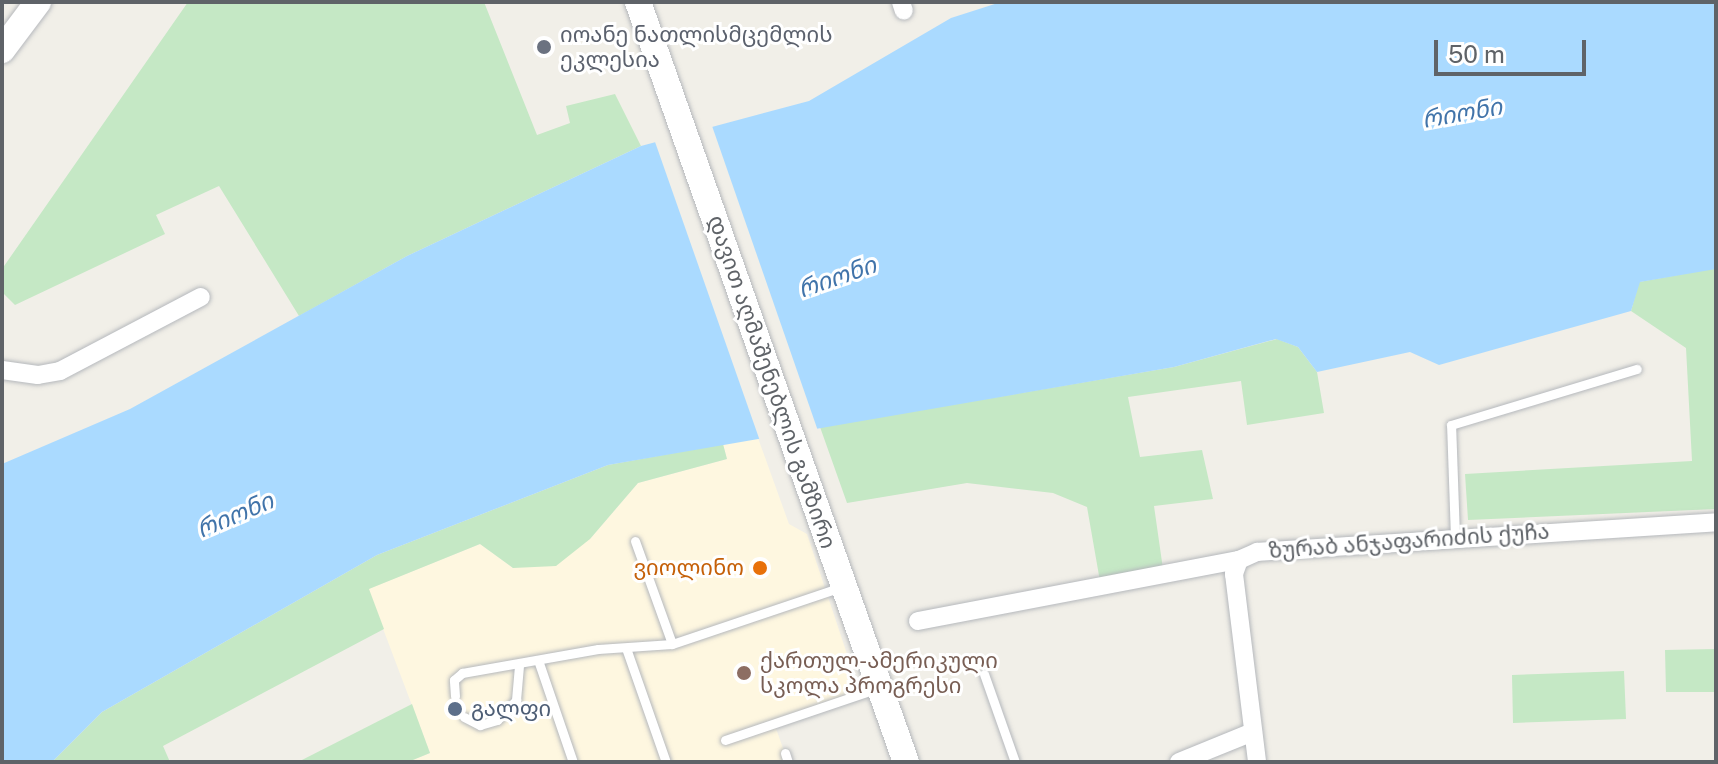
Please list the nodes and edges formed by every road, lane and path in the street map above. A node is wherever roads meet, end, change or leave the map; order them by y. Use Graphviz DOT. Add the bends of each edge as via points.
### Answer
graph roads {
  1 [pos="38,2"];
  2 [pos="638,2"];
  3 [pos="2,50"];
  4 [pos="201,297"];
  5 [pos="1637,369"];
  6 [pos="2,370"];
  7 [pos="1716,522"];
  8 [pos="1455,537"];
  9 [pos="635,541"];
  10 [pos="1239,560"];
  11 [pos="844,586"];
  12 [pos="918,621"];
  13 [pos="672,644"];
  14 [pos="626,648"];
  15 [pos="538,660"];
  16 [pos="519,664"];
  17 [pos="984,674"];
  18 [pos="880,688"];
  19 [pos="455,696"];
  20 [pos="464,717"];
  21 [pos="1253,732"];
  22 [pos="725,740"];
  23 [pos="1181,761"];
  24 [pos="573,762"];
  25 [pos="666,762"];
  26 [pos="906,762"];
  27 [pos="1015,762"];
  28 [pos="1257,762"];
  1 -- 3 [label="main road"];
  2 -- 11 [label="main road, დავით აღმაშენებლის გამზირი"];
  4 -- 6 [label="street" via="60,371 38,375"];
  5 -- 8 [label="lane" via="1451,425"];
  7 -- 8 [label="street, ზურაბ ანჯაფარიძის ქუჩა"];
  8 -- 10 [label="street, ზურაბ ანჯაფარიძის ქუჩა" via="1257,552"];
  9 -- 13 [label="lane"];
  10 -- 12 [label="street, ზურაბ ანჯაფარიძის ქუჩა"];
  10 -- 21 [label="street" via="1234,574"];
  11 -- 13 [label="lane"];
  11 -- 18 [label="main road, დავით აღმაშენებლის გამზირი"];
  13 -- 14 [label="lane"];
  14 -- 15 [label="lane"];
  14 -- 25 [label="lane"];
  15 -- 16 [label="lane"];
  15 -- 24 [label="lane"];
  16 -- 19 [label="lane" via="462,673 454,680"];
  16 -- 20 [label="lane" via="516,700 497,720 480,725"];
  17 -- 27 [label="lane"];
  18 -- 22 [label="lane"];
  18 -- 26 [label="main road, დავით აღმაშენებლის გამზირი"];
  21 -- 23 [label="street"];
  21 -- 28 [label="street"];
}
